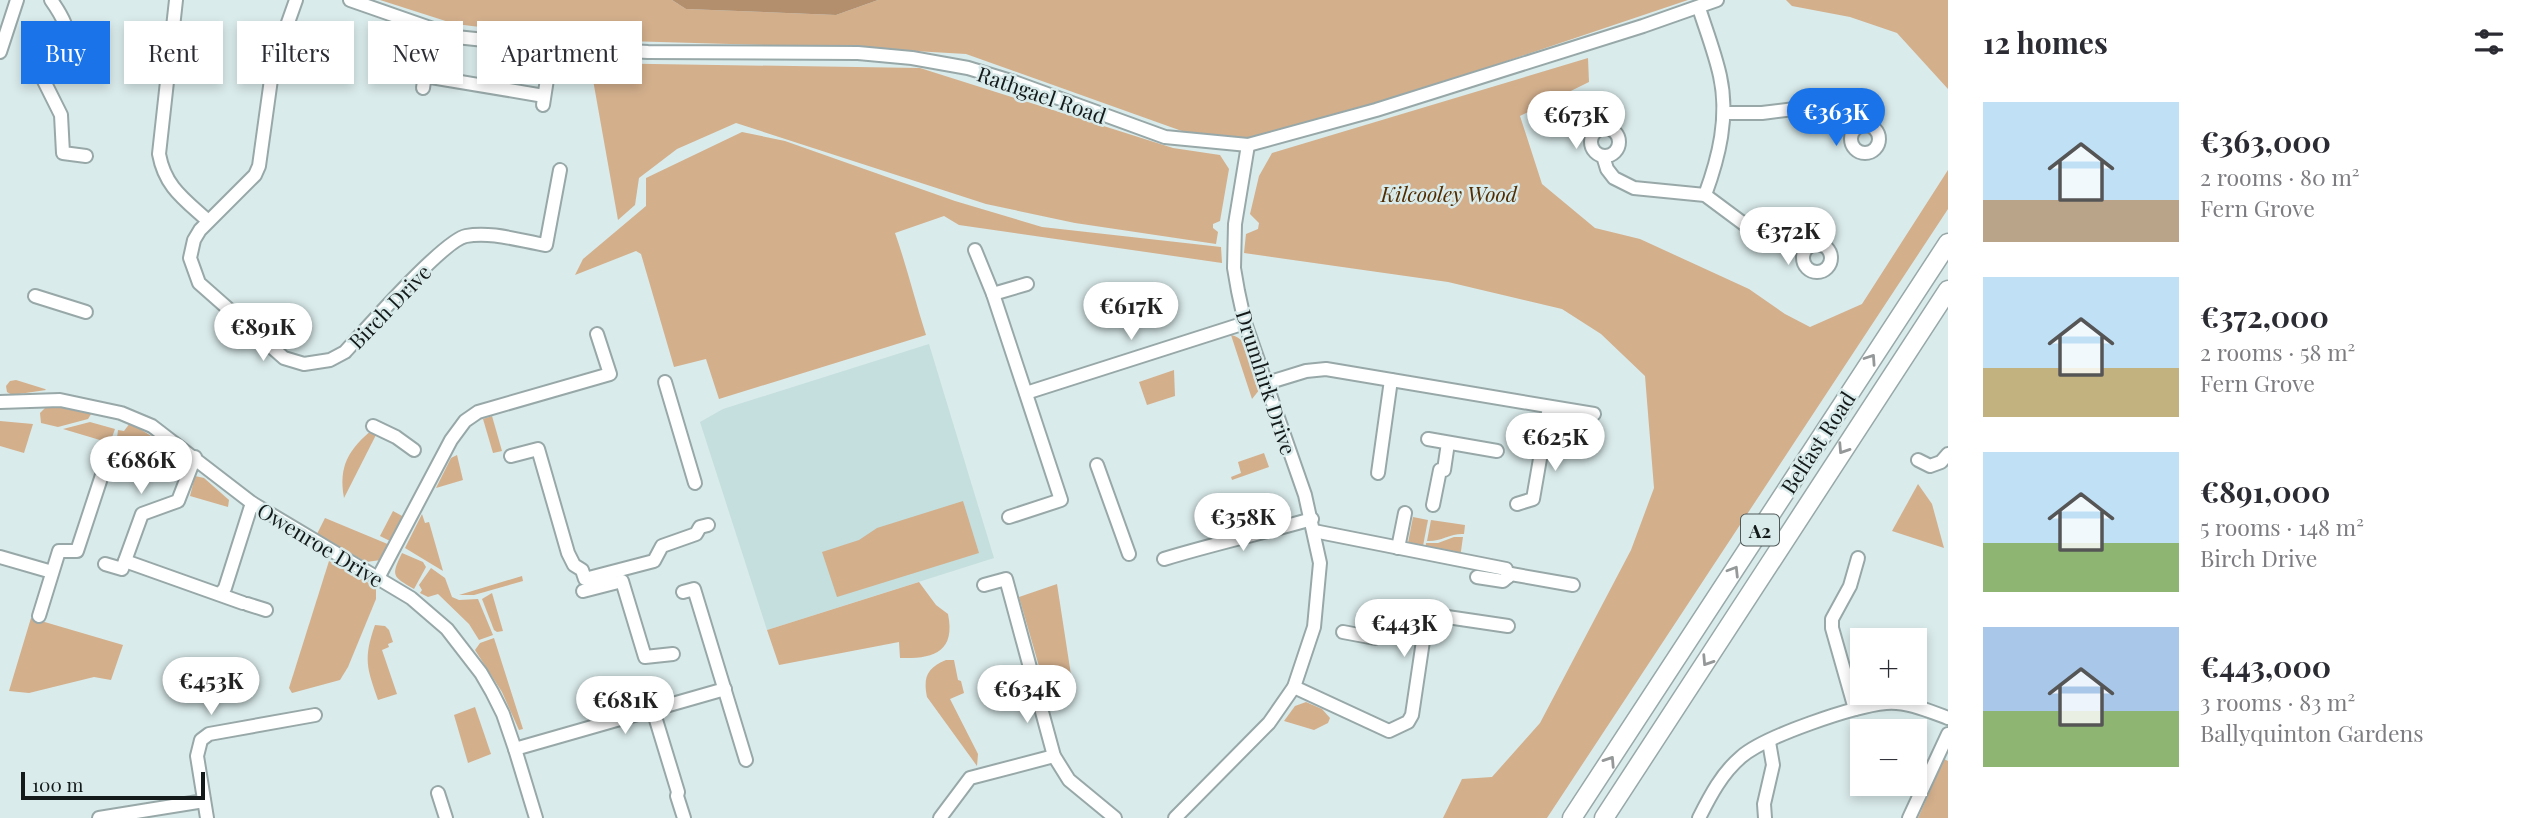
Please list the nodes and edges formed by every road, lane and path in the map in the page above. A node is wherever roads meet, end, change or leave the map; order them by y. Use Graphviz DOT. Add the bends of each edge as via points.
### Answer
graph roads {
  1 [pos="17,0"];
  2 [pos="51,0"];
  3 [pos="176,0"];
  4 [pos="296,0"];
  5 [pos="350,0"];
  6 [pos="1717,0"];
  7 [pos="1699,8"];
  8 [pos="477,39"];
  9 [pos="0,52"];
  10 [pos="642,52"];
  11 [pos="437,84"];
  12 [pos="546,84"];
  13 [pos="1724,113"];
  14 [pos="1856,128"];
  15 [pos="1248,145"];
  16 [pos="86,156"];
  17 [pos="1603,156"];
  18 [pos="560,170"];
  19 [pos="1704,195"];
  20 [pos="208,221"];
  21 [pos="1948,243"];
  22 [pos="1807,248"];
  23 [pos="975,250"];
  24 [pos="1027,284"];
  25 [pos="1948,290"];
  26 [pos="993,295"];
  27 [pos="35,296"];
  28 [pos="86,312"];
  29 [pos="1245,323"];
  30 [pos="597,334"];
  31 [pos="1391,380"];
  32 [pos="666,382"];
  33 [pos="1267,383"];
  34 [pos="1026,393"];
  35 [pos="0,402"];
  36 [pos="1549,407"];
  37 [pos="1594,414"];
  38 [pos="373,426"];
  39 [pos="1428,439"];
  40 [pos="1448,443"];
  41 [pos="414,450"];
  42 [pos="1497,451"];
  43 [pos="1948,454"];
  44 [pos="511,456"];
  45 [pos="195,457"];
  46 [pos="1918,460"];
  47 [pos="1097,465"];
  48 [pos="1378,472"];
  49 [pos="102,475"];
  50 [pos="695,483"];
  51 [pos="252,503"];
  52 [pos="1517,504"];
  53 [pos="1433,505"];
  54 [pos="1405,513"];
  55 [pos="1009,517"];
  56 [pos="708,525"];
  57 [pos="1313,525"];
  58 [pos="1398,548"];
  59 [pos="1129,554"];
  60 [pos="0,557"];
  61 [pos="1858,558"];
  62 [pos="1164,559"];
  63 [pos="125,561"];
  64 [pos="105,564"];
  65 [pos="52,572"];
  66 [pos="1477,577"];
  67 [pos="1508,577"];
  68 [pos="378,578"];
  69 [pos="984,585"];
  70 [pos="1573,585"];
  71 [pos="583,591"];
  72 [pos="683,592"];
  73 [pos="220,594"];
  74 [pos="267,610"];
  75 [pos="39,616"];
  76 [pos="1508,626"];
  77 [pos="1343,632"];
  78 [pos="1375,638"];
  79 [pos="673,654"];
  80 [pos="1294,687"];
  81 [pos="725,689"];
  82 [pos="1855,709"];
  83 [pos="653,710"];
  84 [pos="315,715"];
  85 [pos="1948,718"];
  86 [pos="1948,734"];
  87 [pos="1769,742"];
  88 [pos="515,750"];
  89 [pos="1054,756"];
  90 [pos="746,760"];
  91 [pos="438,793"];
  92 [pos="204,801"];
  93 [pos="99,818"];
  94 [pos="207,818"];
  95 [pos="446,818"];
  96 [pos="536,818"];
  97 [pos="684,818"];
  98 [pos="940,818"];
  99 [pos="1115,818"];
  100 [pos="1175,818"];
  101 [pos="1572,818"];
  102 [pos="1604,818"];
  103 [pos="1699,818"];
  104 [pos="1765,818"];
  105 [pos="1909,818"];
  1 -- 9 [label="street"];
  2 -- 16 [label="street" via="65,20 68,38 63,54 43,78 61,115 63,153"];
  3 -- 20 [label="street" via="159,154 169,185"];
  4 -- 20 [label="street, Birch Drive" via="273,65 259,166"];
  5 -- 8 [label="street, Rathgael Road" via="456,37"];
  6 -- 7 [label="street, Rathgael Road"];
  7 -- 13 [label="street" via="1721,77"];
  7 -- 15 [label="street, Rathgael Road" via="1376,110"];
  10 -- 15 [label="street, Rathgael Road" via="858,53 912,58 1014,82 1166,137"];
  11 -- 12 [label="street" via="543,101"];
  13 -- 14 [label="street" via="1819,106 1842,114"];
  13 -- 19 [label="street" via="1715,168"];
  15 -- 29 [label="street, Drumhirk Drive" via="1234,257"];
  17 -- 19 [label="street" via="1614,178 1634,188"];
  18 -- 20 [label="street, Birch Drive" via="546,245 496,236 458,238 345,352 304,364 276,353 199,282 192,269 191,249"];
  19 -- 22 [label="street" via="1748,227"];
  101 -- 21 [label="highway, Belfast Road / A2, one-way"];
  23 -- 26 [label="street"];
  24 -- 26 [label="street"];
  25 -- 102 [label="highway, Belfast Road / A2, one-way"];
  26 -- 34 [label="street"];
  27 -- 28 [label="street"];
  29 -- 33 [label="street, Drumhirk Drive"];
  29 -- 34 [label="street"];
  30 -- 68 [label="street" via="610,374 478,412 465,421"];
  31 -- 33 [label="street" via="1326,369"];
  31 -- 36 [label="street"];
  31 -- 48 [label="street"];
  32 -- 50 [label="street"];
  33 -- 57 [label="street, Drumhirk Drive"];
  34 -- 55 [label="street" via="1061,500"];
  35 -- 45 [label="street, Owenroe Drive" via="60,400 121,413 152,426"];
  36 -- 37 [label="street"];
  36 -- 52 [label="street" via="1533,499"];
  38 -- 41 [label="street"];
  39 -- 40 [label="street"];
  40 -- 42 [label="street"];
  40 -- 53 [label="street"];
  43 -- 46 [label="street" via="1930,466"];
  44 -- 56 [label="street" via="538,449 568,553 585,579 654,561 662,546"];
  45 -- 51 [label="street, Owenroe Drive"];
  45 -- 63 [label="street" via="178,500 142,514"];
  47 -- 59 [label="street"];
  49 -- 65 [label="street" via="77,551 59,551"];
  51 -- 68 [label="street, Owenroe Drive"];
  51 -- 73 [label="street"];
  54 -- 58 [label="street"];
  57 -- 58 [label="street"];
  57 -- 62 [label="street" via="1238,537"];
  57 -- 80 [label="street, Drumhirk Drive" via="1320,563 1314,627"];
  58 -- 67 [label="street" via="1507,569"];
  60 -- 65 [label="street"];
  61 -- 82 [label="street" via="1850,586 1832,619"];
  63 -- 64 [label="street" via="122,569"];
  63 -- 73 [label="street"];
  65 -- 75 [label="street"];
  66 -- 67 [label="street" via="1503,581"];
  67 -- 70 [label="street"];
  68 -- 88 [label="street, Owenroe Drive" via="411,598 447,629 492,692"];
  69 -- 89 [label="street" via="1006,579"];
  71 -- 79 [label="street" via="622,580 640,659"];
  72 -- 81 [label="street" via="694,589"];
  73 -- 74 [label="street"];
  76 -- 80 [label="street" via="1427,614 1412,715 1389,731"];
  77 -- 78 [label="street"];
  80 -- 100 [label="street, Drumhirk Drive" via="1269,723"];
  81 -- 83 [label="street"];
  81 -- 90 [label="street"];
  82 -- 85 [label="street" via="1888,703"];
  82 -- 87 [label="street"];
  83 -- 88 [label="street"];
  83 -- 97 [label="street"];
  84 -- 92 [label="street" via="209,734 201,740 197,756"];
  86 -- 105 [label="street"];
  87 -- 103 [label="street" via="1742,756 1715,787"];
  87 -- 104 [label="street" via="1773,765"];
  88 -- 96 [label="street, Owenroe Drive"];
  89 -- 98 [label="street" via="970,778"];
  89 -- 99 [label="street" via="1069,780"];
  91 -- 95 [label="street"];
  92 -- 93 [label="street"];
  92 -- 94 [label="street"];
}
